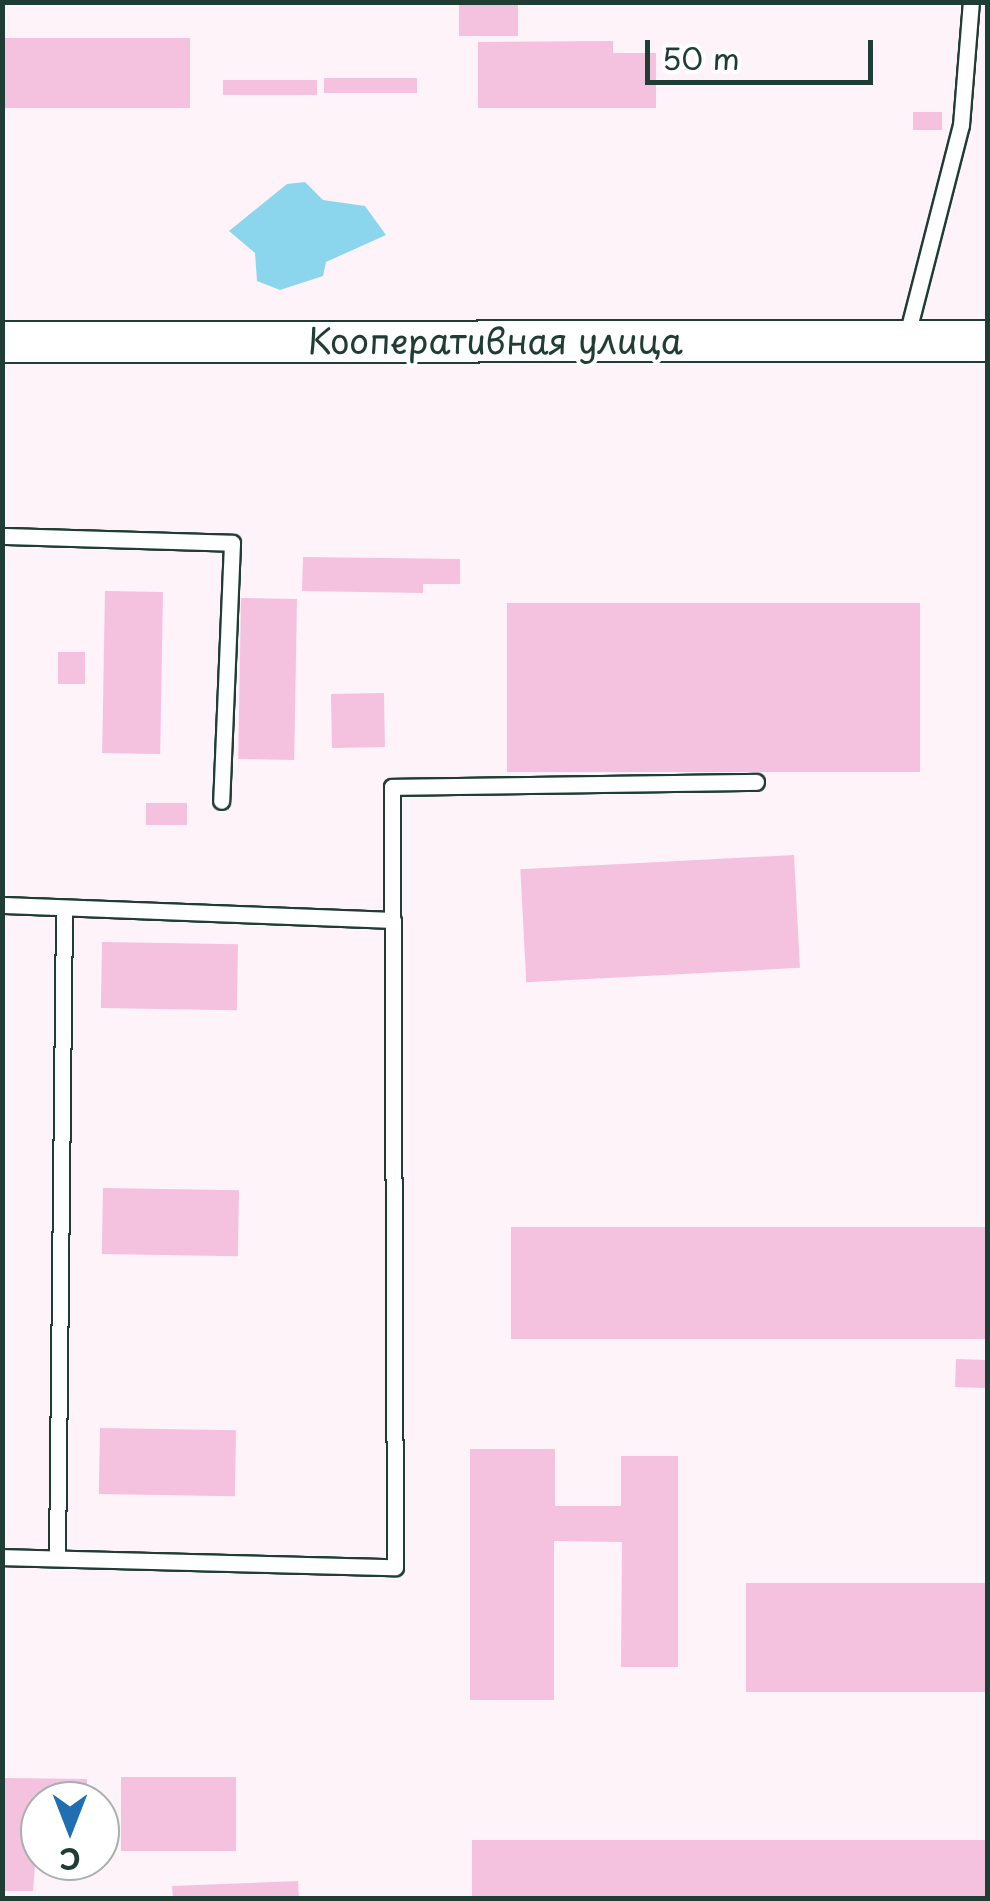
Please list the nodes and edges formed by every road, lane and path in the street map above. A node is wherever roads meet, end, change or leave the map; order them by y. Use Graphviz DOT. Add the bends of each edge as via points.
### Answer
graph roads {
  1 [pos="971,2"];
  2 [pos="906,338"];
  3 [pos="988,341"];
  4 [pos="2,342"];
  5 [pos="2,536"];
  6 [pos="756,782"];
  7 [pos="221,802"];
  8 [pos="2,905"];
  9 [pos="64,908"];
  10 [pos="393,920"];
  11 [pos="2,1557"];
  12 [pos="56,1558"];
  1 -- 2 [label="lane" via="961,125"];
  2 -- 3 [label="street, Кооперативная улица"];
  2 -- 4 [label="street, Кооперативная улица"];
  5 -- 7 [label="lane" via="232,543"];
  6 -- 10 [label="lane" via="392,787"];
  8 -- 9 [label="lane"];
  9 -- 10 [label="lane"];
  9 -- 12 [label="lane"];
  10 -- 12 [label="lane" via="395,1567"];
  11 -- 12 [label="lane"];
}
